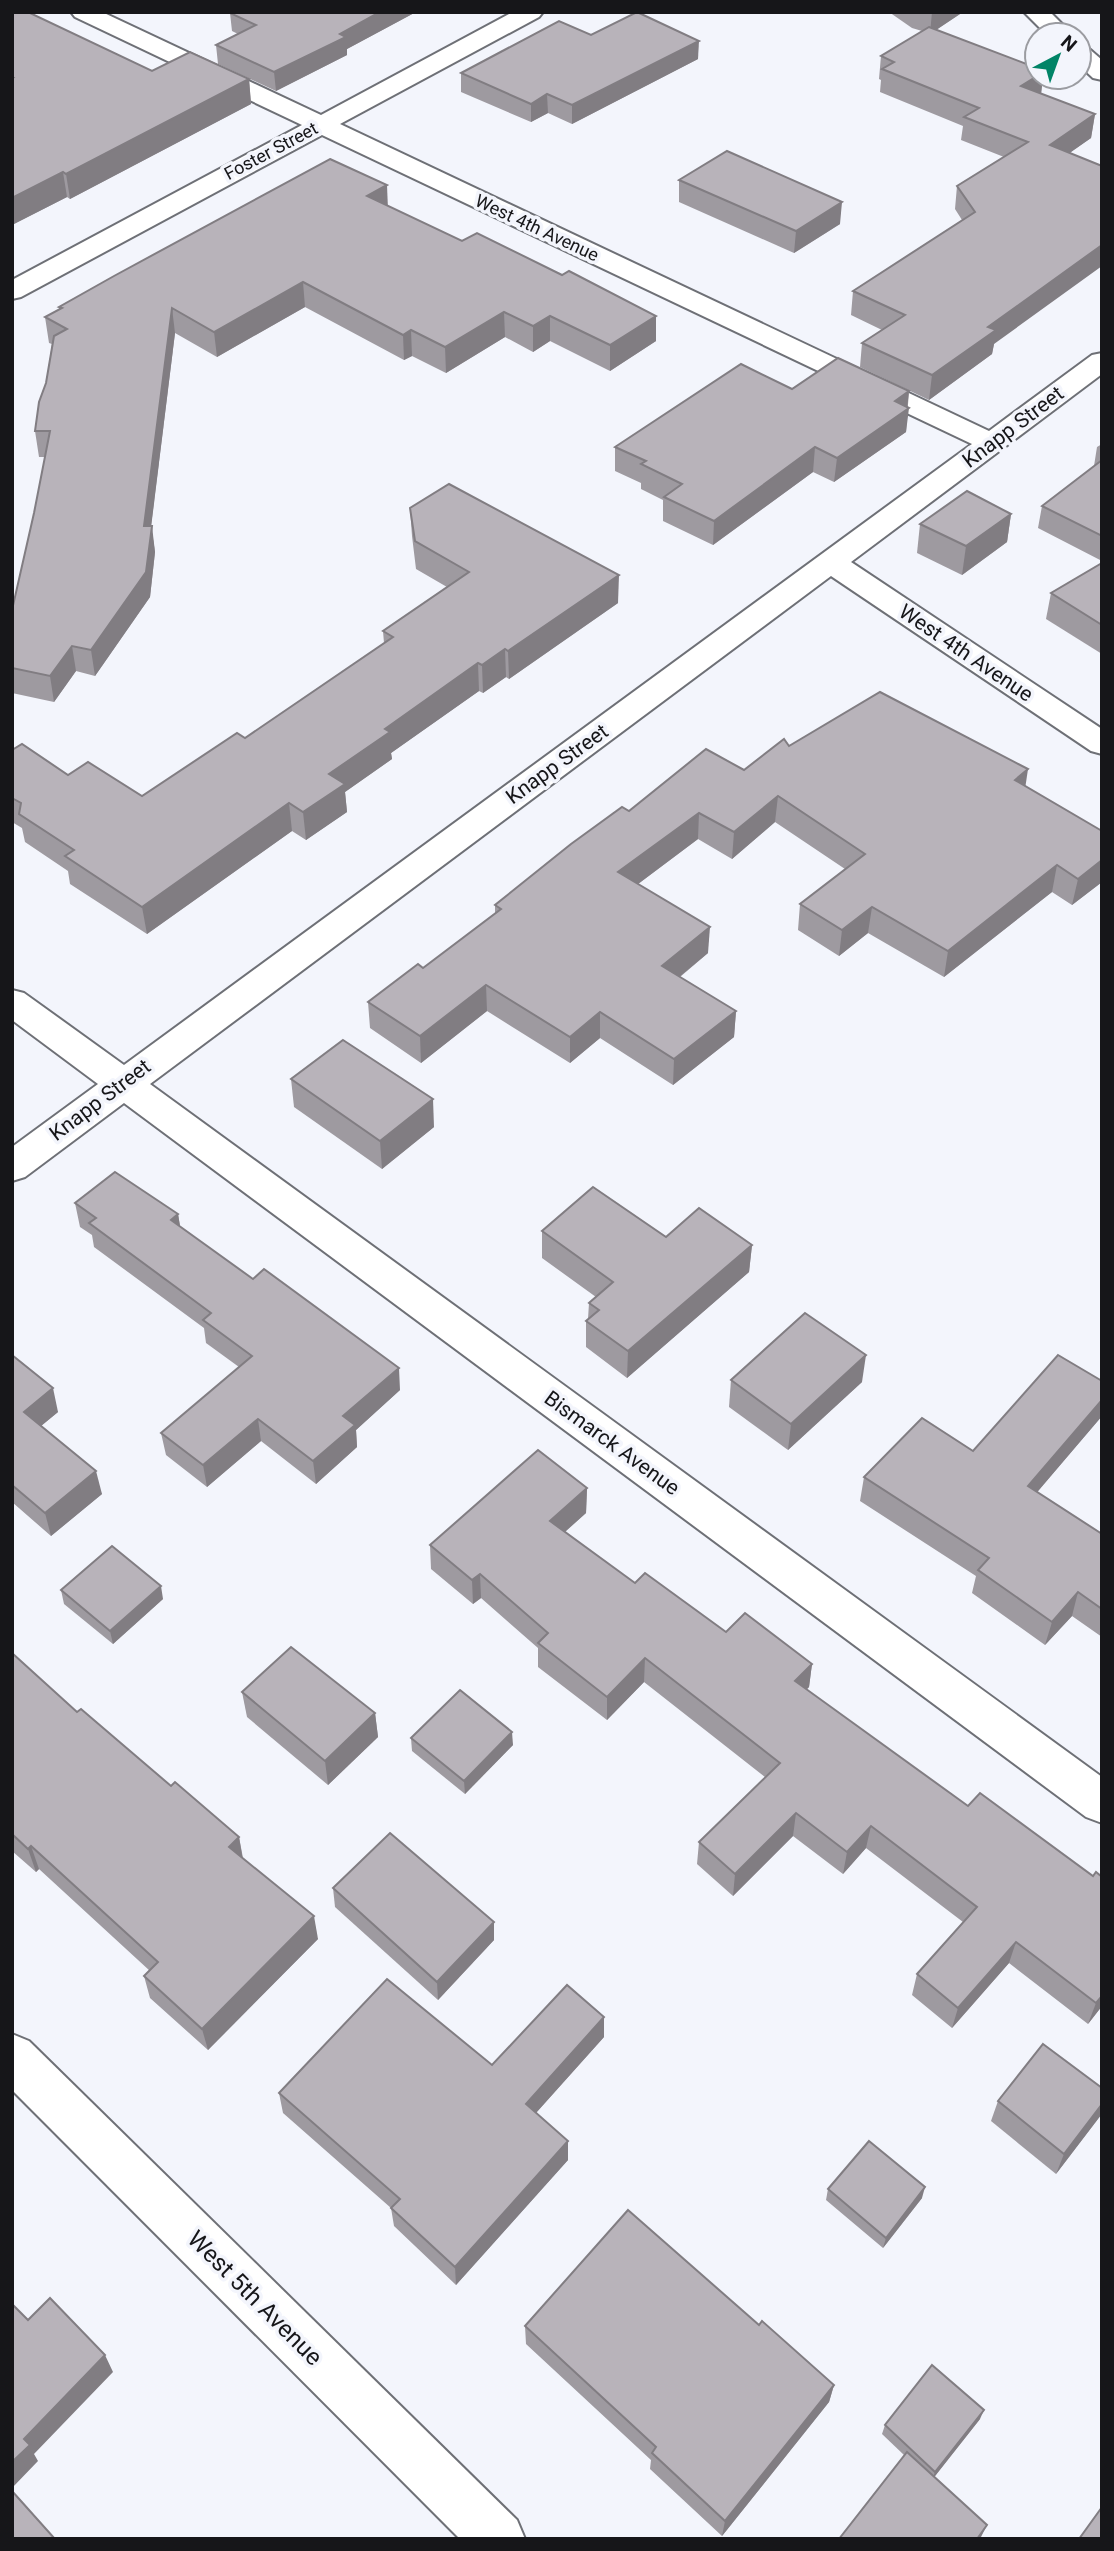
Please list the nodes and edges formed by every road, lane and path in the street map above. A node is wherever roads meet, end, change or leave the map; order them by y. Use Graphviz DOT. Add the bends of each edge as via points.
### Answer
graph roads {
  1 [pos="83,12"];
  2 [pos="531,12"];
  3 [pos="320,125"];
  4 [pos="12,291"];
  5 [pos="1102,361"];
  6 [pos="993,443"];
  7 [pos="831,562"];
  8 [pos="1102,744"];
  9 [pos="12,1002"];
  10 [pos="123,1082"];
  11 [pos="12,1167"];
  12 [pos="1102,1803"];
  13 [pos="12,2057"];
  14 [pos="498,2539"];
  1 -- 3 [label="street, West 4th Avenue"];
  2 -- 3 [label="street, Foster Street"];
  3 -- 4 [label="street, Foster Street"];
  3 -- 6 [label="street, West 4th Avenue"];
  5 -- 6 [label="street, Knapp Street"];
  6 -- 7 [label="street, Knapp Street"];
  7 -- 8 [label="street, West 4th Avenue"];
  7 -- 10 [label="street, Knapp Street"];
  9 -- 10 [label="street"];
  10 -- 11 [label="street, Knapp Street"];
  10 -- 12 [label="street, Bismarck Avenue"];
  13 -- 14 [label="street, West 5th Avenue"];
}
